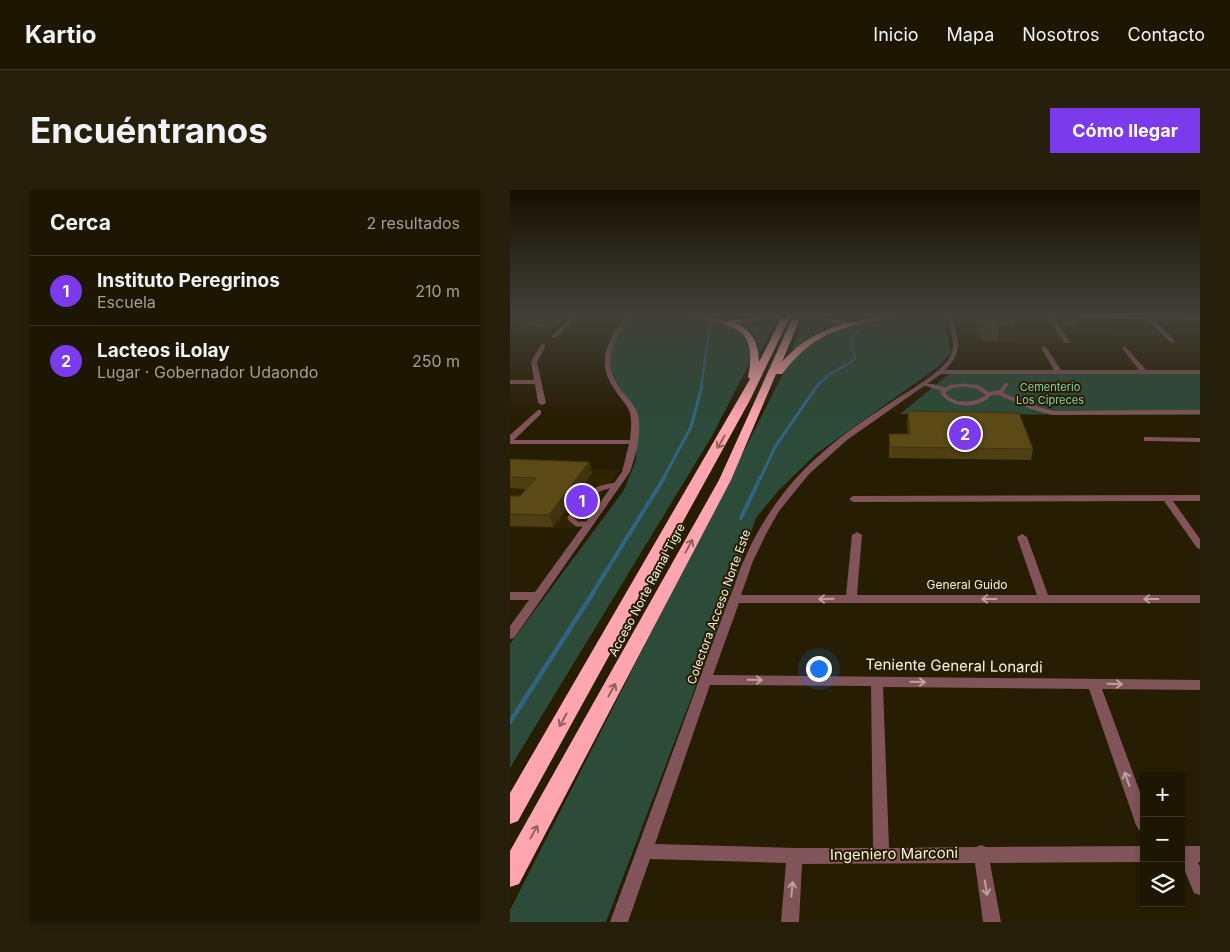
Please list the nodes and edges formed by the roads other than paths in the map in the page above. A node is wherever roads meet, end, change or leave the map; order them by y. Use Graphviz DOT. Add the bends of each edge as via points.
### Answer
graph roads {
  1 [pos="542,348"];
  2 [pos="610,348"];
  3 [pos="754,348"];
  4 [pos="768,348"];
  5 [pos="784,348"];
  6 [pos="801,348"];
  7 [pos="955,348"];
  8 [pos="1044,348"];
  9 [pos="1125,348"];
  10 [pos="1058,371"];
  11 [pos="938,372"];
  12 [pos="1144,372"];
  13 [pos="1200,372"];
  14 [pos="510,382"];
  15 [pos="536,382"];
  16 [pos="923,384"];
  17 [pos="1007,384"];
  18 [pos="944,389"];
  19 [pos="999,393"];
  20 [pos="988,394"];
  21 [pos="763,396"];
  22 [pos="745,400"];
  23 [pos="542,403"];
  24 [pos="538,412"];
  25 [pos="1200,412"];
  26 [pos="1147,439"];
  27 [pos="1200,440"];
  28 [pos="510,441"];
  29 [pos="633,442"];
  30 [pos="617,485"];
  31 [pos="1167,498"];
  32 [pos="1200,498"];
  33 [pos="853,499"];
  34 [pos="589,524"];
  35 [pos="857,535"];
  36 [pos="1022,536"];
  37 [pos="1200,546"];
  38 [pos="510,596"];
  39 [pos="537,596"];
  40 [pos="851,598"];
  41 [pos="734,599"];
  42 [pos="1200,599"];
  43 [pos="1044,600"];
  44 [pos="510,635"];
  45 [pos="707,680"];
  46 [pos="877,682"];
  47 [pos="1094,684"];
  48 [pos="1200,685"];
  49 [pos="510,814"];
  50 [pos="1141,817"];
  51 [pos="644,851"];
  52 [pos="981,853"];
  53 [pos="881,854"];
  54 [pos="1140,854"];
  55 [pos="1189,854"];
  56 [pos="795,856"];
  57 [pos="510,875"];
  58 [pos="1200,887"];
  59 [pos="619,922"];
  60 [pos="790,922"];
  61 [pos="992,922"];
  1 -- 15 [label="street" via="534,362"];
  2 -- 29 [label="street" via="607,359 613,384 633,412"];
  3 -- 22 [label="highway" via="754,374"];
  4 -- 22 [label="highway, Acceso Norte Ramal Tigre"];
  5 -- 21 [label="highway, Acceso Norte Ramal Tigre"];
  6 -- 21 [label="highway" via="786,363"];
  7 -- 11 [label="street, Colectora Acceso Norte Este" via="951,361"];
  8 -- 10 [label="street"];
  9 -- 12 [label="street"];
  10 -- 11 [label="street"];
  10 -- 12 [label="street"];
  11 -- 16 [label="street, Colectora Acceso Norte Este"];
  12 -- 13 [label="street"];
  14 -- 15 [label="street"];
  15 -- 23 [label="street"];
  16 -- 18 [label="lane"];
  16 -- 41 [label="street, Colectora Acceso Norte Este" via="819,458 794,484 761,530"];
  17 -- 19 [label="lane"];
  18 -- 20 [label="lane" via="968,385 982,388"];
  18 -- 20 [label="lane" via="942,392 947,399 961,403 984,400"];
  19 -- 20 [label="lane"];
  19 -- 25 [label="lane" via="1053,413"];
  57 -- 21 [label="highway, Acceso Norte Ramal Tigre, one-way" via="725,480"];
  22 -- 49 [label="highway, Acceso Norte Ramal Tigre, one-way"];
  24 -- 28 [label="street"];
  26 -- 27 [label="street"];
  28 -- 29 [label="street"];
  29 -- 30 [label="street" via="631,459"];
  30 -- 34 [label="street"];
  30 -- 34 [label="lane" via="596,487 586,495 570,518 577,524"];
  31 -- 32 [label="street"];
  31 -- 33 [label="street"];
  31 -- 37 [label="street"];
  34 -- 39 [label="street"];
  35 -- 40 [label="street"];
  36 -- 43 [label="street"];
  38 -- 39 [label="street"];
  39 -- 44 [label="street"];
  40 -- 41 [label="street, General Guido, one-way"];
  43 -- 40 [label="street, General Guido, one-way"];
  41 -- 45 [label="street, Colectora Acceso Norte Este"];
  42 -- 43 [label="street, General Guido, one-way"];
  45 -- 46 [label="street, Teniente General Lonardi, one-way"];
  45 -- 51 [label="street, Colectora Acceso Norte Este"];
  46 -- 47 [label="street, Teniente General Lonardi, one-way"];
  46 -- 53 [label="street"];
  47 -- 48 [label="street, Teniente General Lonardi, one-way"];
  50 -- 47 [label="street, one-way"];
  51 -- 56 [label="street, Ingeniero Marconi"];
  51 -- 59 [label="street, Colectora Acceso Norte Este"];
  52 -- 53 [label="street, Ingeniero Marconi"];
  52 -- 54 [label="street, Ingeniero Marconi"];
  52 -- 61 [label="street, one-way"];
  53 -- 56 [label="street, Ingeniero Marconi"];
  55 -- 58 [label="street"];
  60 -- 56 [label="street, one-way"];
}
